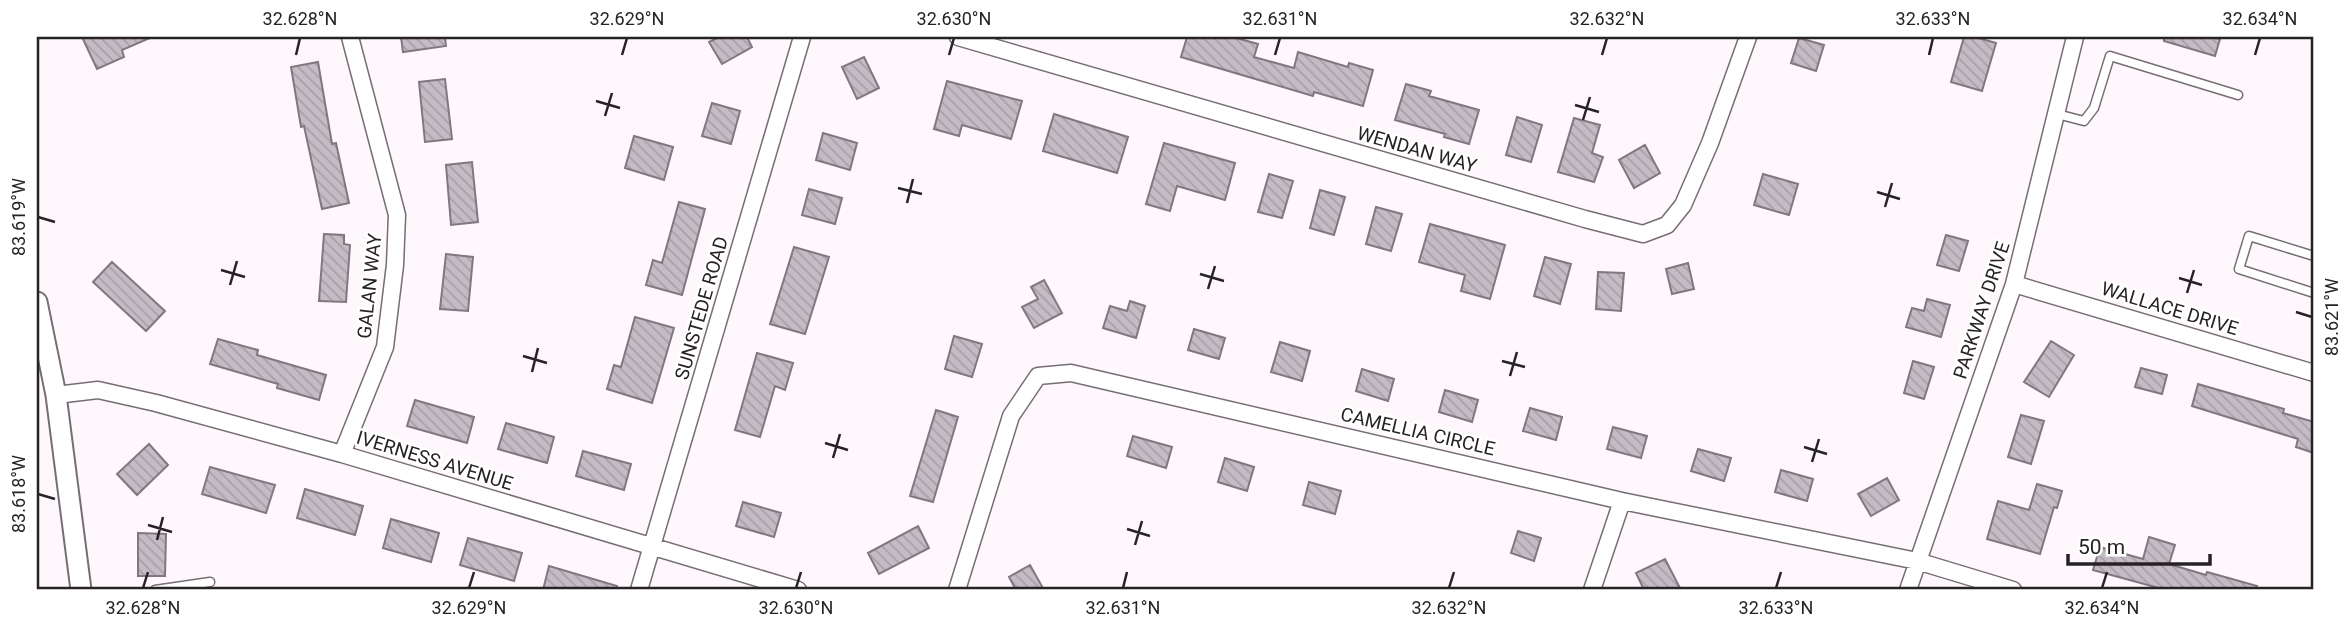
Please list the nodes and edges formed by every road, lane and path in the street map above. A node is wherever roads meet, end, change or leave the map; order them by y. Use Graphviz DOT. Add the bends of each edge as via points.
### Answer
graph roads {
  1 [pos="350,37"];
  2 [pos="802,37"];
  3 [pos="958,37"];
  4 [pos="1748,37"];
  5 [pos="2075,37"];
  6 [pos="2238,95"];
  7 [pos="2057,114"];
  8 [pos="2314,256"];
  9 [pos="2014,284"];
  10 [pos="2314,293"];
  11 [pos="37,302"];
  12 [pos="2314,373"];
  13 [pos="55,395"];
  14 [pos="342,453"];
  15 [pos="1622,500"];
  16 [pos="653,548"];
  17 [pos="1917,561"];
  18 [pos="210,582"];
  19 [pos="81,590"];
  20 [pos="155,590"];
  21 [pos="639,590"];
  22 [pos="798,590"];
  23 [pos="957,590"];
  24 [pos="1592,590"];
  25 [pos="1908,590"];
  26 [pos="2013,590"];
  1 -- 14 [label="street, GALAN WAY" via="397,215 396,265 385,347"];
  2 -- 16 [label="street, SUNSTEDE ROAD"];
  3 -- 4 [label="street, WENDAN WAY" via="1643,234 1667,225 1682,205"];
  5 -- 7 [label="street, PARKWAY DRIVE"];
  6 -- 7 [label="lane" via="2110,56 2094,108 2084,121"];
  7 -- 9 [label="street, PARKWAY DRIVE"];
  8 -- 10 [label="lane" via="2249,236 2239,269"];
  9 -- 12 [label="street, WALLACE DRIVE"];
  9 -- 17 [label="street, PARKWAY DRIVE"];
  11 -- 13 [label="street"];
  13 -- 14 [label="street, IVERNESS AVENUE" via="98,390"];
  13 -- 19 [label="street"];
  14 -- 16 [label="street, IVERNESS AVENUE"];
  15 -- 17 [label="street, CAMELLIA CIRCLE"];
  15 -- 23 [label="street, CAMELLIA CIRCLE" via="1071,373 1038,376 1011,416"];
  15 -- 24 [label="street"];
  16 -- 21 [label="street, SUNSTEDE ROAD"];
  16 -- 22 [label="street, IVERNESS AVENUE"];
  17 -- 25 [label="street, PARKWAY DRIVE"];
  17 -- 26 [label="street, CAMELLIA CIRCLE"];
  18 -- 20 [label="lane"];
}
